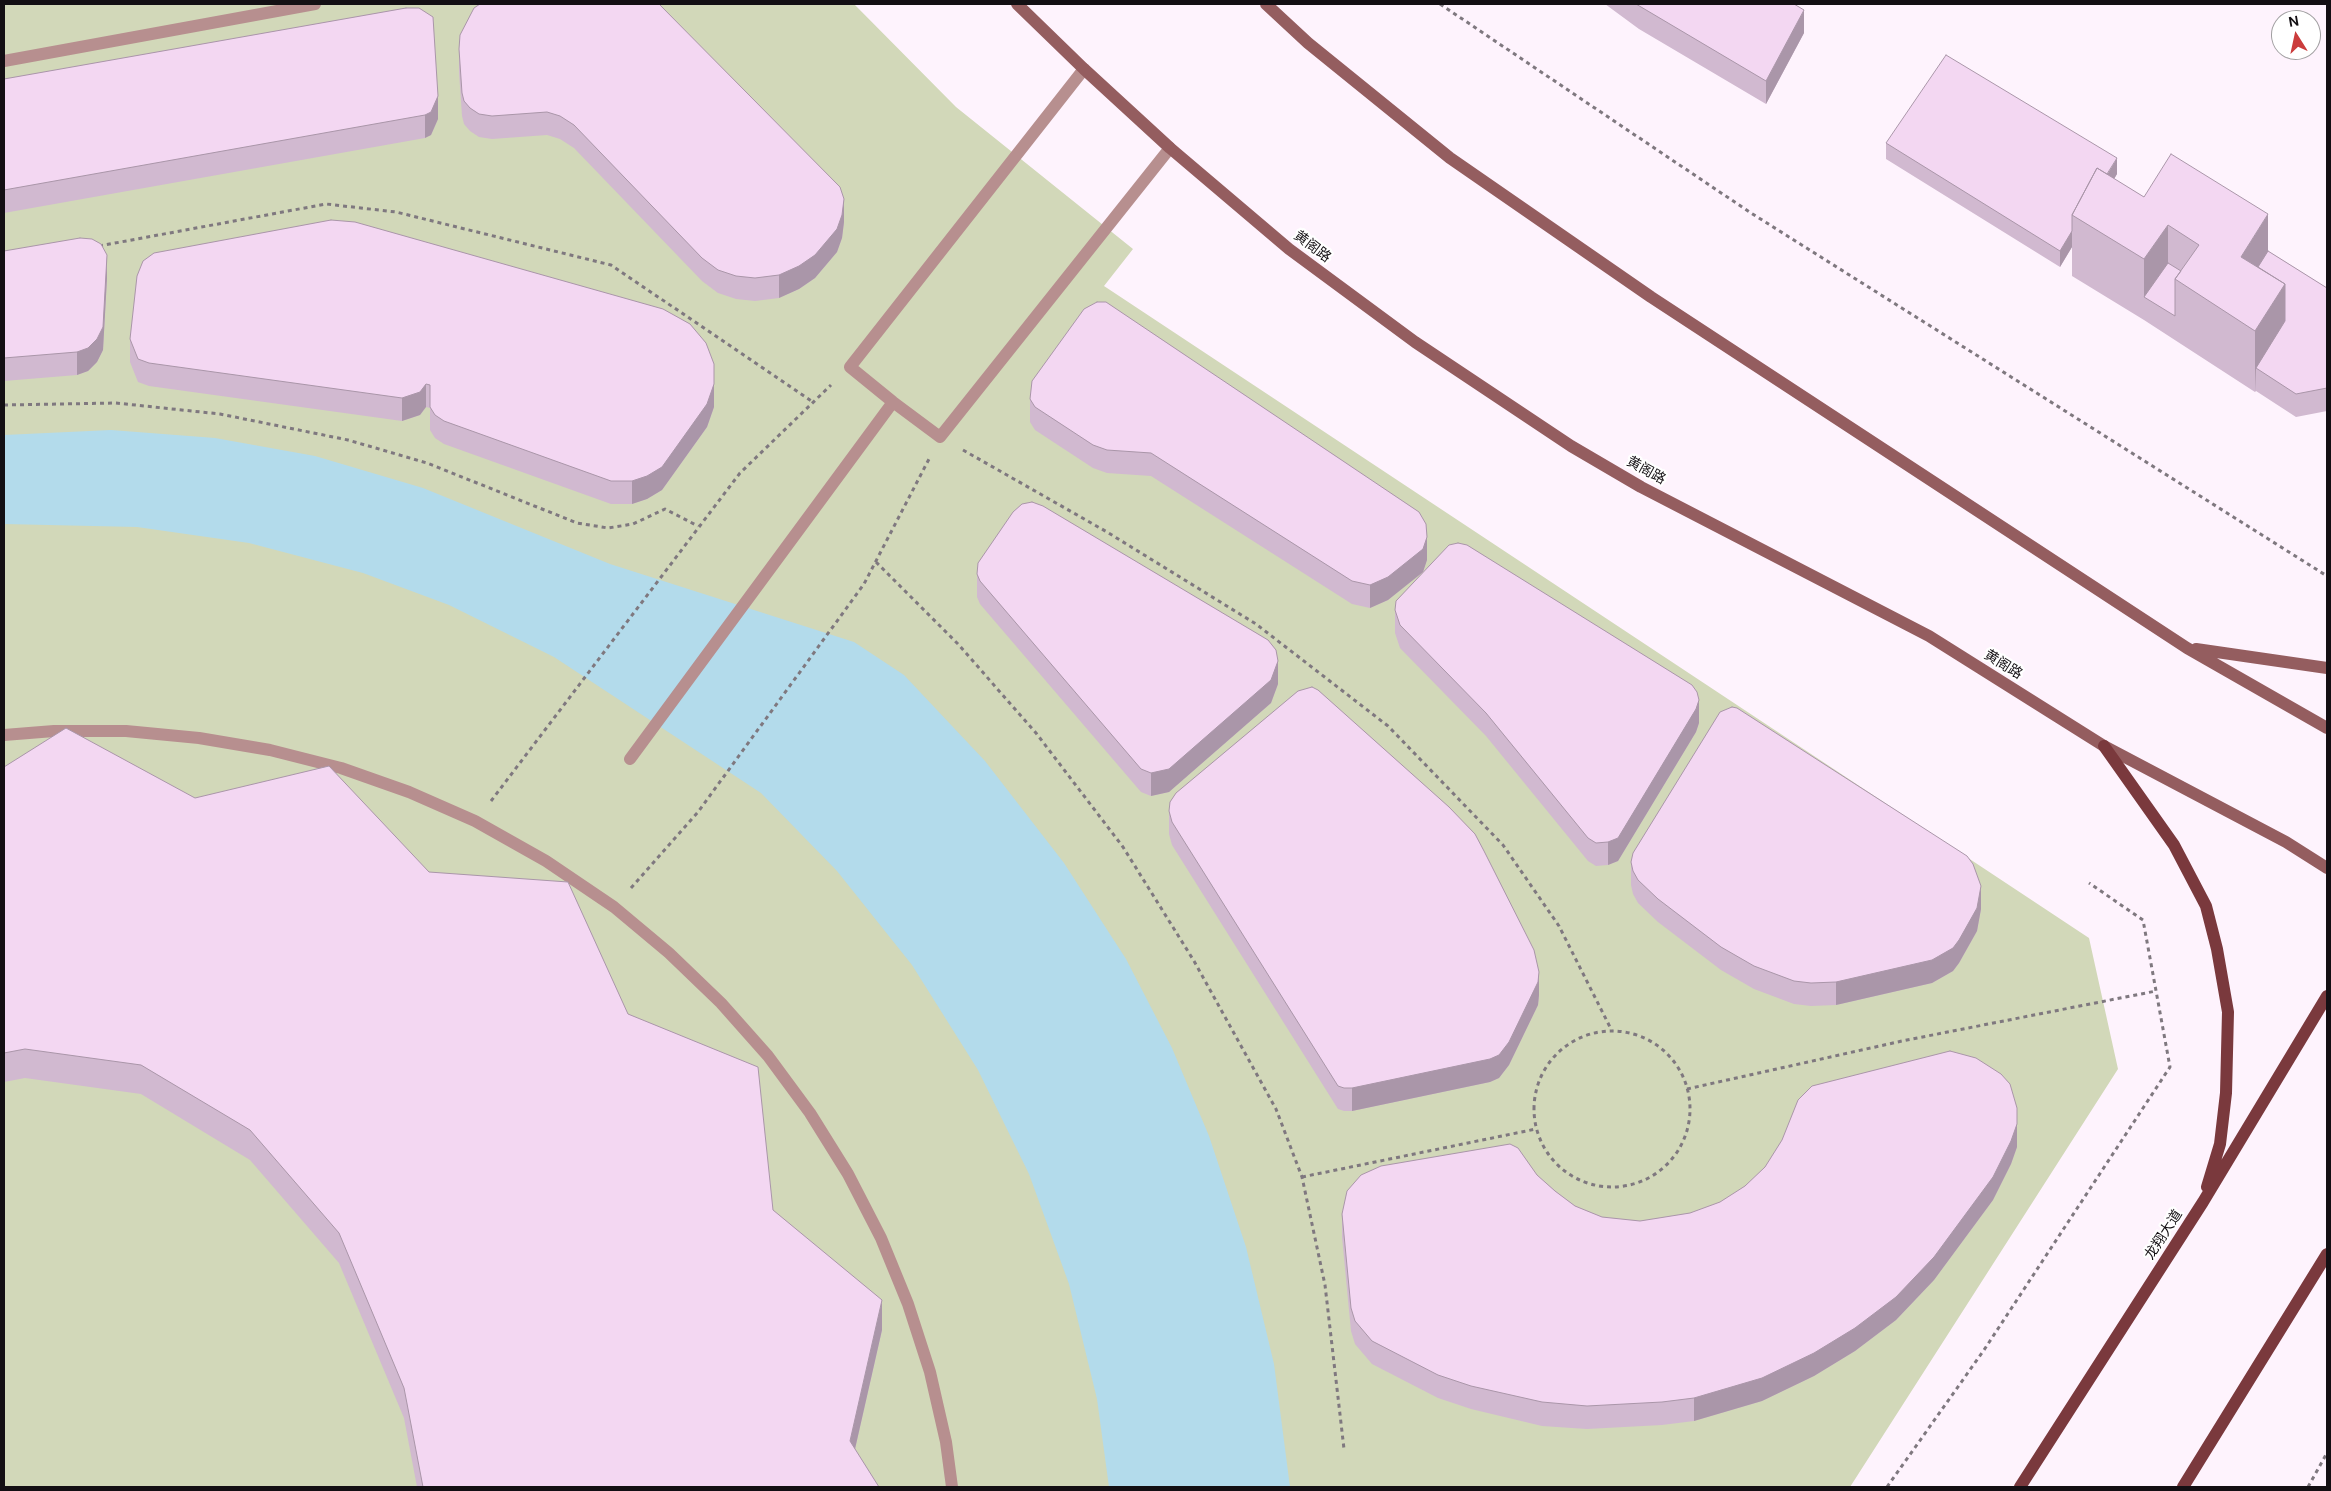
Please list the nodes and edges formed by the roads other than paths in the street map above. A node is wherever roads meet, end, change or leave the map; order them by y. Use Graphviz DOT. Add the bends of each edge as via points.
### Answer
graph roads {
  1 [pos="315,4"];
  2 [pos="1017,4"];
  3 [pos="1266,4"];
  4 [pos="4,61"];
  5 [pos="1084,69"];
  6 [pos="1170,148"];
  7 [pos="893,402"];
  8 [pos="2187,648"];
  9 [pos="2327,668"];
  10 [pos="2327,728"];
  11 [pos="4,735"];
  12 [pos="2104,746"];
  13 [pos="630,760"];
  14 [pos="2327,868"];
  15 [pos="2327,996"];
  16 [pos="2203,1202"];
  17 [pos="2327,1254"];
  18 [pos="952,1487"];
  19 [pos="2020,1487"];
  20 [pos="2183,1487"];
  1 -- 4 [label="lane"];
  2 -- 5 [label="main road, 黄阁路"];
  3 -- 8 [label="main road" via="1308,43 1450,158 1651,297"];
  5 -- 6 [label="main road, 黄阁路"];
  5 -- 7 [label="lane" via="850,366"];
  6 -- 7 [label="lane" via="940,437"];
  6 -- 12 [label="main road, 黄阁路" via="1289,249 1416,342 1571,446 1641,487 1929,636"];
  7 -- 13 [label="lane"];
  8 -- 9 [label="main road"];
  8 -- 10 [label="main road"];
  11 -- 18 [label="lane" via="126,731 199,738 270,750 341,768 409,792 475,821 546,861 614,907 714,996 768,1056 810,1113 848,1174 881,1238 908,1304 930,1372 946,1442"];
  12 -- 14 [label="main road, 黄阁路" via="2286,842"];
  12 -- 16 [label="main road" via="2174,845 2206,906 2217,949 2228,1012 2226,1093 2220,1144"];
  15 -- 16 [label="main road, 龙翔大道"];
  16 -- 19 [label="main road, 龙翔大道"];
  17 -- 20 [label="main road"];
}
